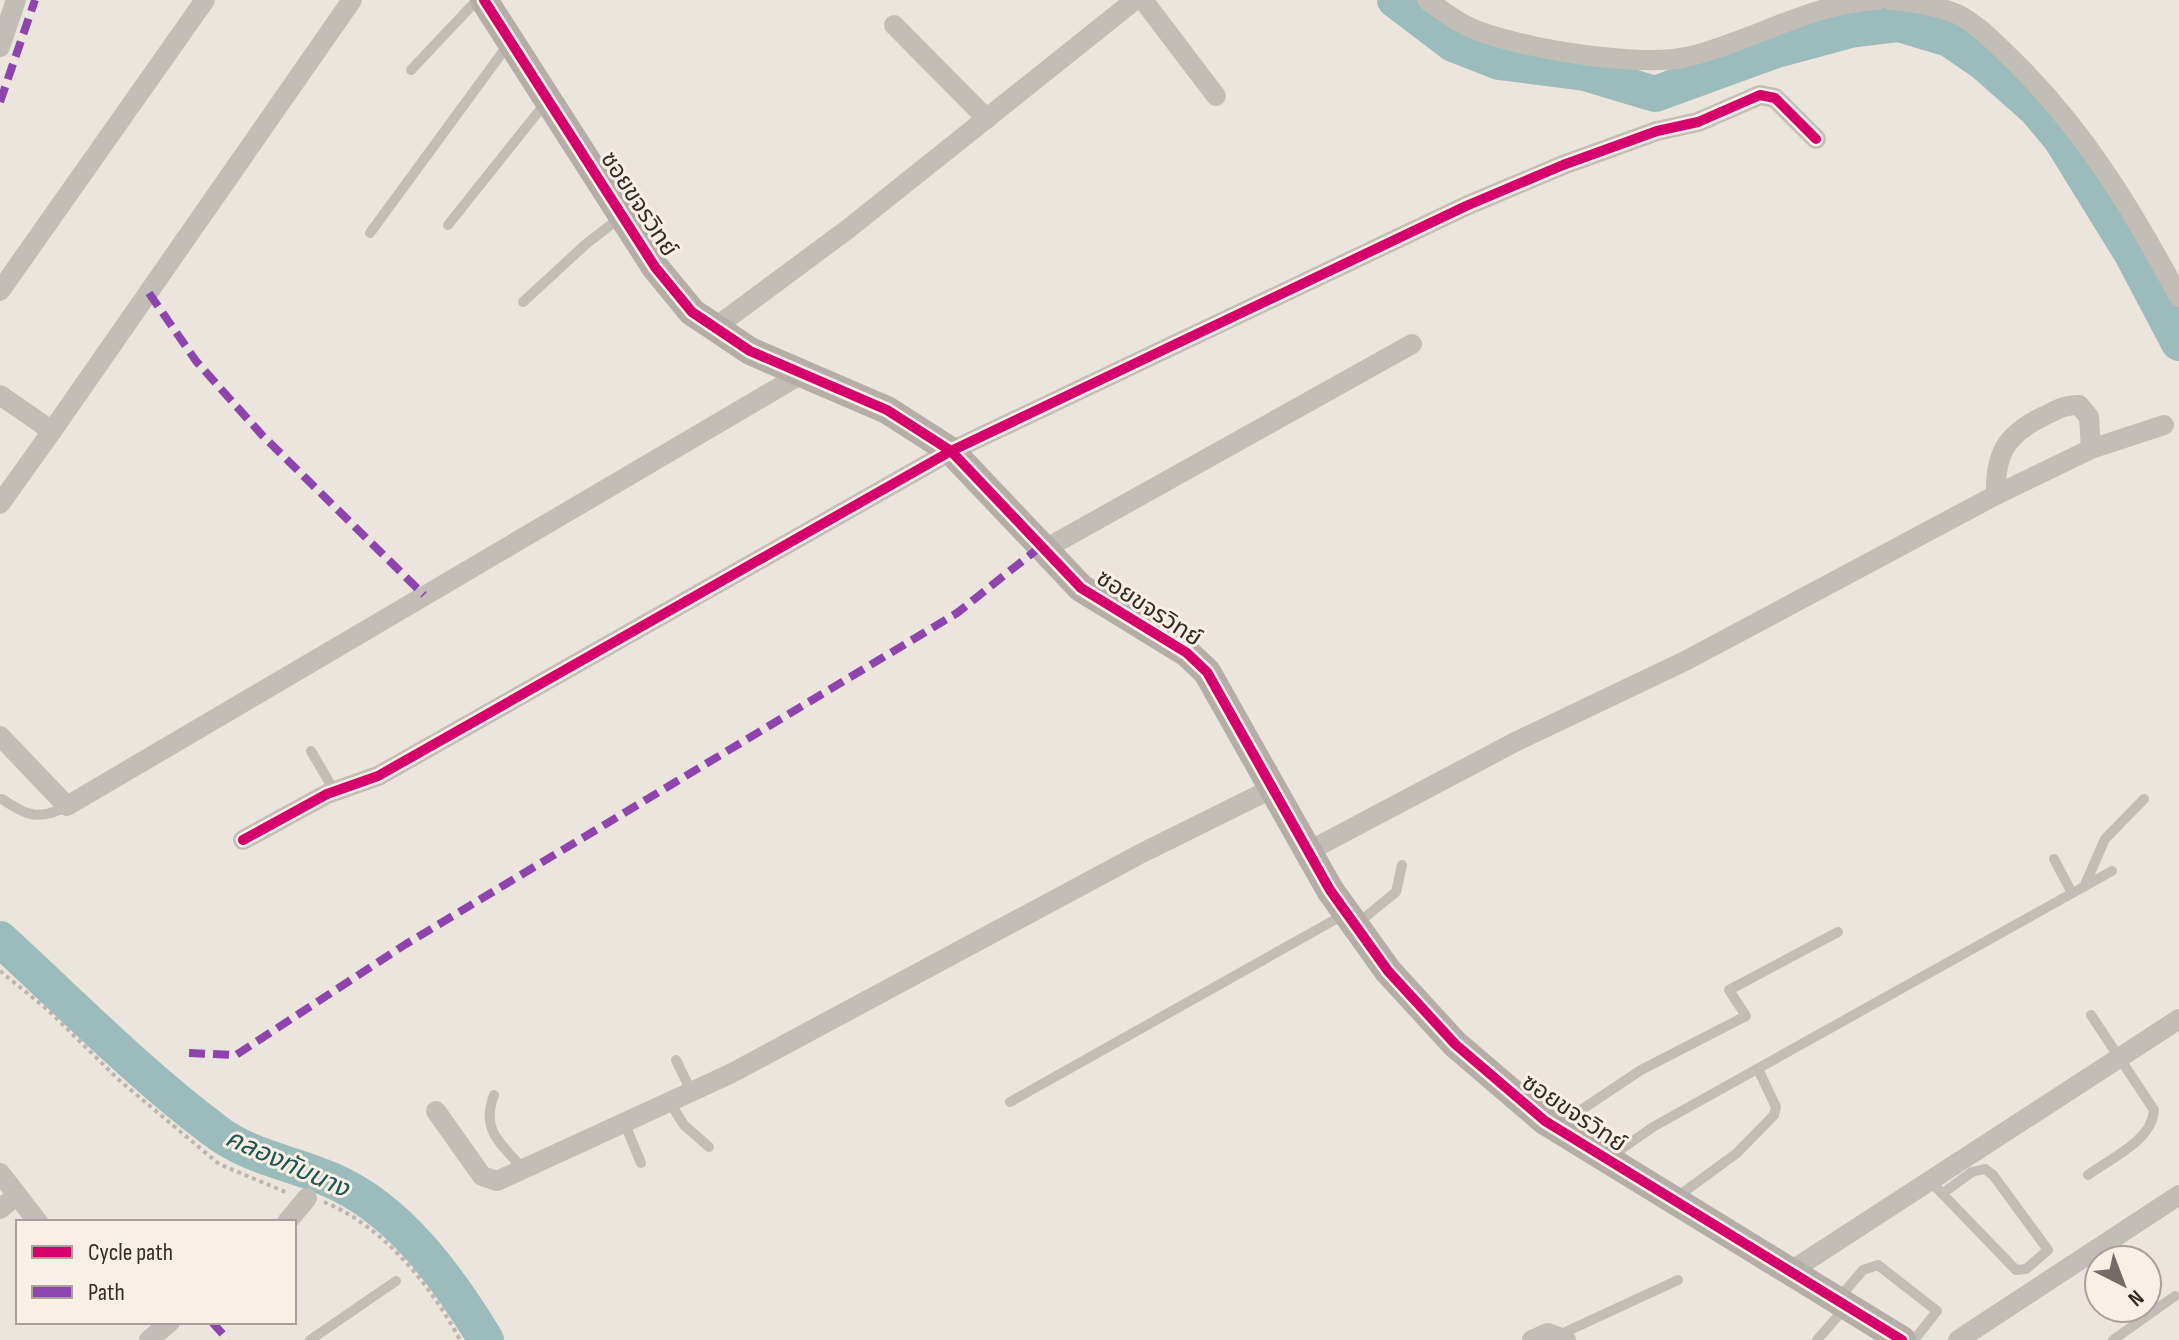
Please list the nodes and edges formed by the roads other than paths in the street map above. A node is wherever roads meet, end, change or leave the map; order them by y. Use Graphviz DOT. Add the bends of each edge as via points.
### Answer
graph roads {
  1 [pos="205,0"];
  2 [pos="352,0"];
  3 [pos="477,0"];
  4 [pos="484,0"];
  5 [pos="1135,0"];
  6 [pos="1143,0"];
  7 [pos="1427,0"];
  8 [pos="1878,0"];
  9 [pos="1891,0"];
  10 [pos="9,5"];
  11 [pos="894,25"];
  12 [pos="511,41"];
  13 [pos="0,47"];
  14 [pos="411,70"];
  15 [pos="1216,96"];
  16 [pos="548,99"];
  17 [pos="987,119"];
  18 [pos="1816,139"];
  19 [pos="623,216"];
  20 [pos="448,225"];
  21 [pos="370,233"];
  22 [pos="0,291"];
  23 [pos="2179,297"];
  24 [pos="523,302"];
  25 [pos="713,329"];
  26 [pos="1412,344"];
  27 [pos="800,375"];
  28 [pos="0,395"];
  29 [pos="2164,425"];
  30 [pos="52,431"];
  31 [pos="2091,449"];
  32 [pos="951,451"];
  33 [pos="1996,495"];
  34 [pos="0,504"];
  35 [pos="1043,550"];
  36 [pos="0,736"];
  37 [pos="311,751"];
  38 [pos="1273,788"];
  39 [pos="335,792"];
  40 [pos="2,799"];
  41 [pos="2144,799"];
  42 [pos="67,806"];
  43 [pos="243,840"];
  44 [pos="1307,852"];
  45 [pos="2054,859"];
  46 [pos="1402,865"];
  47 [pos="2112,871"];
  48 [pos="2084,887"];
  49 [pos="2072,893"];
  50 [pos="1351,920"];
  51 [pos="1838,932"];
  52 [pos="2091,1015"];
  53 [pos="2179,1019"];
  54 [pos="2119,1057"];
  55 [pos="676,1060"];
  56 [pos="1758,1069"];
  57 [pos="691,1091"];
  58 [pos="494,1095"];
  59 [pos="668,1100"];
  60 [pos="1010,1102"];
  61 [pos="436,1111"];
  62 [pos="623,1120"];
  63 [pos="1555,1128"];
  64 [pos="709,1147"];
  65 [pos="1605,1160"];
  66 [pos="641,1163"];
  67 [pos="521,1167"];
  68 [pos="0,1173"];
  69 [pos="2088,1175"];
  70 [pos="1936,1186"];
  71 [pos="17,1195"];
  72 [pos="2179,1195"];
  73 [pos="307,1198"];
  74 [pos="1673,1200"];
  75 [pos="0,1209"];
  76 [pos="36,1220"];
  77 [pos="289,1220"];
  78 [pos="1791,1271"];
  79 [pos="1678,1280"];
  80 [pos="396,1281"];
  81 [pos="2175,1296"];
  82 [pos="1841,1304"];
  83 [pos="168,1324"];
  84 [pos="1563,1337"];
  85 [pos="149,1340"];
  86 [pos="310,1340"];
  87 [pos="1532,1340"];
  88 [pos="1817,1340"];
  89 [pos="1902,1340"];
  90 [pos="1914,1340"];
  91 [pos="1958,1340"];
  92 [pos="2113,1340"];
  1 -- 22 [label="street"];
  2 -- 30 [label="street"];
  3 -- 14 [label="lane"];
  4 -- 12 [label="street, ซอยขจรวิทย์"];
  5 -- 17 [label="street"];
  6 -- 15 [label="street"];
  7 -- 8 [label="street" via="1468,26 1506,39 1656,62 1695,55 1832,6"];
  9 -- 23 [label="street" via="1958,15 2038,85 2105,168"];
  10 -- 13 [label="street"];
  11 -- 17 [label="street"];
  12 -- 16 [label="street, ซอยขจรวิทย์"];
  12 -- 21 [label="lane"];
  16 -- 19 [label="street, ซอยขจรวิทย์"];
  16 -- 20 [label="lane"];
  17 -- 25 [label="street"];
  18 -- 32 [label="street" via="1796,115 1768,95 1616,146 1466,206"];
  19 -- 24 [label="lane"];
  19 -- 25 [label="street, ซอยขจรวิทย์" via="674,293"];
  25 -- 27 [label="street, ซอยขจรวิทย์"];
  26 -- 35 [label="street"];
  27 -- 32 [label="street, ซอยขจรวิทย์" via="887,410"];
  27 -- 42 [label="street"];
  28 -- 30 [label="street"];
  29 -- 31 [label="street"];
  30 -- 34 [label="street"];
  31 -- 33 [label="street"];
  31 -- 33 [label="street" via="2089,417 2079,405 2069,404 2009,439 1995,470"];
  32 -- 35 [label="street, ซอยขจรวิทย์"];
  32 -- 39 [label="street" via="378,776"];
  33 -- 44 [label="street" via="1685,661 1515,742"];
  35 -- 38 [label="street, ซอยขจรวิทย์" via="1081,588 1176,646 1207,672"];
  36 -- 42 [label="street"];
  37 -- 39 [label="lane"];
  38 -- 44 [label="street, ซอยขจรวิทย์"];
  38 -- 57 [label="street"];
  39 -- 43 [label="street"];
  40 -- 42 [label="lane" via="31,817"];
  41 -- 48 [label="lane" via="2105,839"];
  44 -- 50 [label="street, ซอยขจรวิทย์"];
  45 -- 49 [label="lane"];
  46 -- 50 [label="lane" via="1396,892"];
  47 -- 48 [label="lane"];
  48 -- 49 [label="lane"];
  49 -- 56 [label="lane"];
  50 -- 60 [label="lane"];
  50 -- 63 [label="street, ซอยขจรวิทย์" via="1388,971 1455,1044"];
  51 -- 63 [label="lane" via="1729,990 1746,1016 1641,1070"];
  52 -- 54 [label="lane"];
  53 -- 54 [label="street"];
  54 -- 69 [label="lane" via="2154,1110 2153,1124"];
  54 -- 70 [label="street"];
  55 -- 57 [label="lane"];
  56 -- 65 [label="lane"];
  56 -- 74 [label="lane" via="1776,1107 1774,1115 1737,1153"];
  57 -- 59 [label="street"];
  58 -- 67 [label="lane" via="490,1128"];
  59 -- 62 [label="street"];
  59 -- 64 [label="lane" via="684,1125"];
  61 -- 67 [label="street" via="489,1180"];
  62 -- 66 [label="lane"];
  62 -- 67 [label="street"];
  63 -- 65 [label="street, ซอยขจรวิทย์"];
  65 -- 74 [label="street, ซอยขจรวิทย์"];
  68 -- 71 [label="street"];
  70 -- 70 [label="lane" via="2016,1270 2026,1269 2048,1250 1985,1169"];
  70 -- 78 [label="street"];
  71 -- 75 [label="street"];
  71 -- 76 [label="street"];
  72 -- 91 [label="street"];
  73 -- 77 [label="street"];
  74 -- 78 [label="street, ซอยขจรวิทย์"];
  78 -- 82 [label="street, ซอยขจรวิทย์"];
  79 -- 84 [label="lane"];
  80 -- 86 [label="lane"];
  81 -- 92 [label="lane"];
  82 -- 88 [label="lane"];
  82 -- 89 [label="street, ซอยขจรวิทย์"];
  82 -- 90 [label="lane" via="1863,1270 1878,1265 1937,1311"];
  83 -- 85 [label="street"];
  84 -- 87 [label="street" via="1548,1333"];
}
